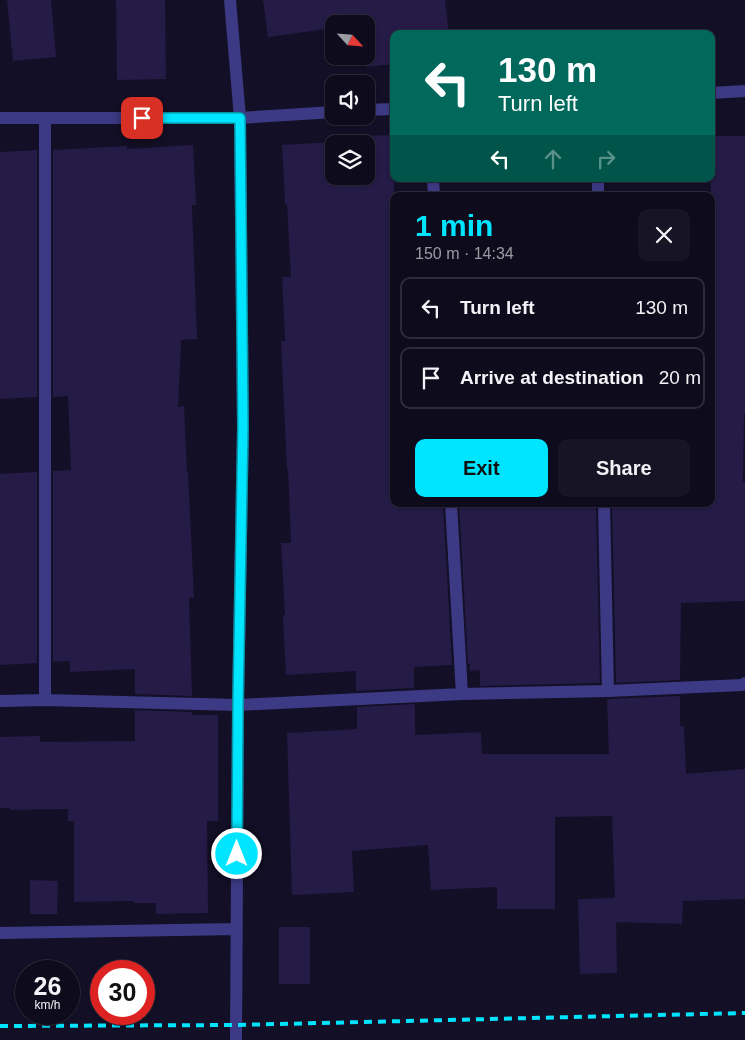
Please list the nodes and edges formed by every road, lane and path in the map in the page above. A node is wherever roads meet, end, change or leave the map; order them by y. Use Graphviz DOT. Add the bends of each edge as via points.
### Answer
graph roads {
  1 [pos="230,0"];
  2 [pos="745,91"];
  3 [pos="715,93"];
  4 [pos="390,108"];
  5 [pos="375,109"];
  6 [pos="325,113"];
  7 [pos="0,118"];
  8 [pos="240,118"];
  9 [pos="45,119"];
  10 [pos="451,507"];
  11 [pos="604,507"];
  12 [pos="745,683"];
  13 [pos="608,691"];
  14 [pos="462,694"];
  15 [pos="45,700"];
  16 [pos="0,701"];
  17 [pos="238,705"];
  18 [pos="236,929"];
  19 [pos="0,933"];
  20 [pos="236,1040"];
  1 -- 8 [label="street"];
  2 -- 3 [label="street"];
  4 -- 5 [label="street"];
  6 -- 8 [label="street"];
  7 -- 9 [label="street"];
  8 -- 9 [label="street"];
  8 -- 17 [label="street" via="243,427"];
  9 -- 15 [label="street"];
  10 -- 14 [label="street"];
  11 -- 13 [label="street"];
  12 -- 13 [label="street"];
  13 -- 14 [label="street"];
  14 -- 17 [label="street"];
  15 -- 16 [label="street"];
  15 -- 17 [label="street"];
  17 -- 18 [label="street"];
  18 -- 19 [label="street"];
  18 -- 20 [label="street"];
}
